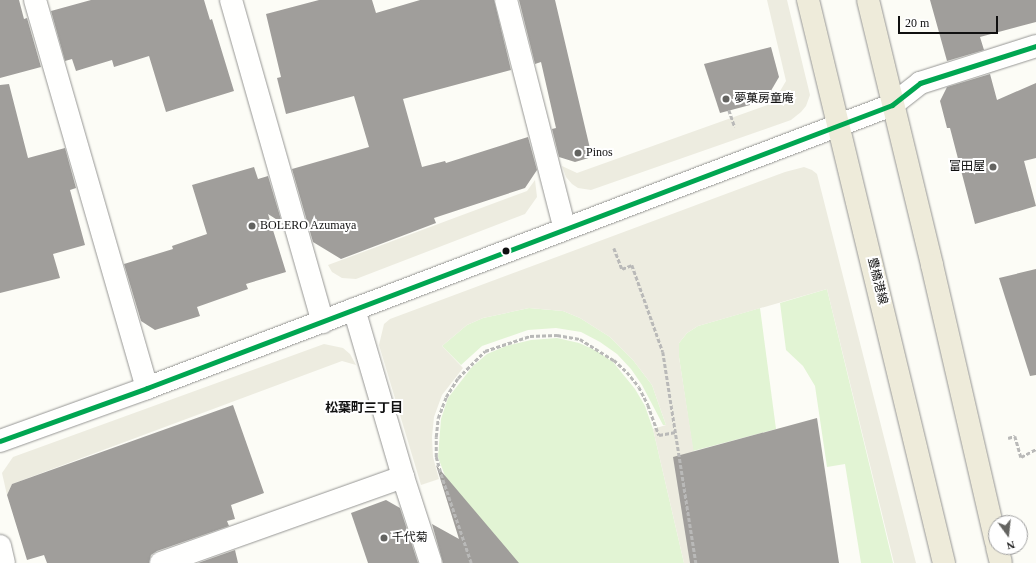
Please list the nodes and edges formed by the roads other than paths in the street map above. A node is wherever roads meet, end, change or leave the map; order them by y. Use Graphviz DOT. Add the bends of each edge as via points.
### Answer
graph roads {
  1 [pos="35,0"];
  2 [pos="231,0"];
  3 [pos="506,0"];
  4 [pos="808,0"];
  5 [pos="868,0"];
  6 [pos="1036,46"];
  7 [pos="892,105"];
  8 [pos="839,126"];
  9 [pos="565,229"];
  10 [pos="354,309"];
  11 [pos="323,322"];
  12 [pos="147,388"];
  13 [pos="0,440"];
  14 [pos="403,477"];
  15 [pos="990,515"];
  16 [pos="0,546"];
  17 [pos="4,563"];
  18 [pos="161,563"];
  19 [pos="430,563"];
  20 [pos="944,563"];
  1 -- 12 [label="street"];
  2 -- 11 [label="street"];
  3 -- 9 [label="street"];
  4 -- 8 [label="main road, 豊橋港線"];
  5 -- 7 [label="main road"];
  6 -- 7 [label="street" via="920,83"];
  7 -- 8 [label="street"];
  7 -- 15 [label="main road"];
  8 -- 9 [label="street"];
  8 -- 20 [label="main road, 豊橋港線"];
  9 -- 10 [label="street"];
  10 -- 11 [label="street"];
  10 -- 14 [label="street"];
  11 -- 12 [label="street"];
  12 -- 13 [label="street"];
  14 -- 18 [label="street"];
  14 -- 19 [label="street"];
  16 -- 17 [label="street"];
}
